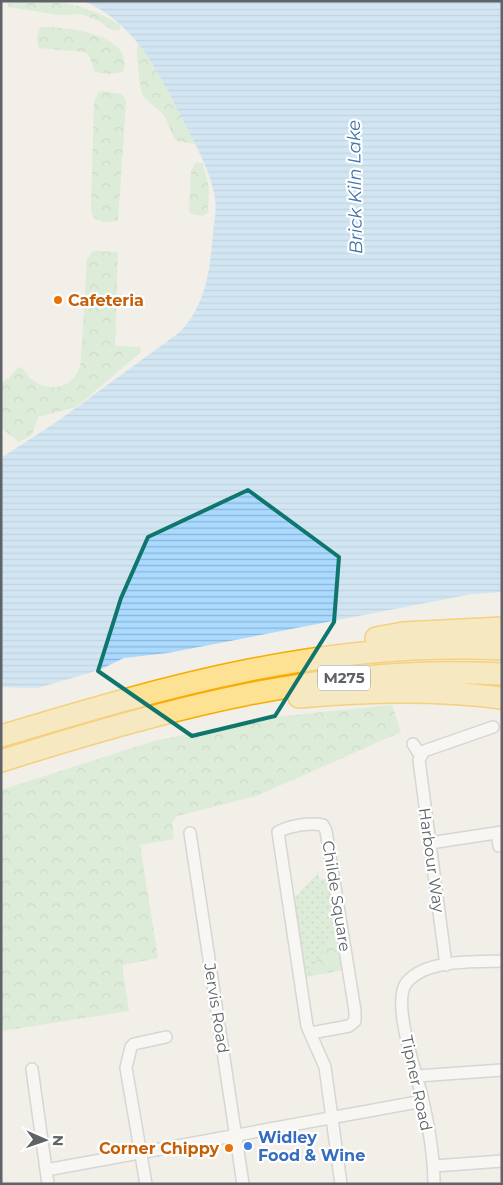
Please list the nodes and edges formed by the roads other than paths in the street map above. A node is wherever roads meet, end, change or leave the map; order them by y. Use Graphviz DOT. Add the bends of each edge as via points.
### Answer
graph roads {
  1 [pos="502,628"];
  2 [pos="502,649"];
  3 [pos="237,672"];
  4 [pos="502,674"];
  5 [pos="502,698"];
  6 [pos="189,706"];
  7 [pos="493,727"];
  8 [pos="1,736"];
  9 [pos="413,744"];
  10 [pos="420,755"];
  11 [pos="1,761"];
  12 [pos="190,832"];
  13 [pos="499,833"];
  14 [pos="430,843"];
  15 [pos="499,846"];
  16 [pos="502,961"];
  17 [pos="446,965"];
  18 [pos="311,1033"];
  19 [pos="127,1037"];
  20 [pos="166,1037"];
  21 [pos="130,1054"];
  22 [pos="32,1069"];
  23 [pos="502,1070"];
  24 [pos="417,1076"];
  25 [pos="423,1101"];
  26 [pos="333,1118"];
  27 [pos="236,1137"];
  28 [pos="142,1153"];
  29 [pos="502,1161"];
  30 [pos="434,1166"];
  31 [pos="46,1170"];
  32 [pos="48,1184"];
  33 [pos="146,1184"];
  34 [pos="243,1184"];
  35 [pos="341,1184"];
  36 [pos="434,1184"];
  1 -- 3 [label="highway, M275" via="403,633 291,655"];
  2 -- 3 [label="highway, M275" via="398,648"];
  3 -- 8 [label="highway, M275" via="139,694"];
  4 -- 6 [label="highway, M275" via="380,674 316,681"];
  5 -- 6 [label="highway, M275" via="436,692 352,692"];
  6 -- 11 [label="highway, M275"];
  7 -- 10 [label="street"];
  9 -- 10 [label="street, Harbour Way"];
  10 -- 14 [label="street, Harbour Way"];
  12 -- 27 [label="street, Jervis Road"];
  13 -- 14 [label="street"];
  13 -- 15 [label="street"];
  14 -- 17 [label="street, Harbour Way"];
  16 -- 17 [label="street"];
  17 -- 24 [label="street, Tipner Road" via="422,971 406,983 402,993 402,1009"];
  18 -- 18 [label="street, Childe Square" via="349,1026 355,1021 356,1011 326,831 323,825 316,824 278,832 307,1026"];
  18 -- 26 [label="street, Childe Square" via="325,1067"];
  19 -- 21 [label="street"];
  20 -- 21 [label="street" via="138,1042 131,1047"];
  21 -- 28 [label="street" via="126,1068"];
  22 -- 31 [label="street"];
  23 -- 24 [label="street"];
  24 -- 25 [label="street, Tipner Road"];
  25 -- 26 [label="street"];
  25 -- 30 [label="street, Tipner Road"];
  26 -- 27 [label="street"];
  26 -- 35 [label="street, Childe Square"];
  27 -- 28 [label="street"];
  27 -- 34 [label="street, Jervis Road"];
  28 -- 31 [label="street"];
  28 -- 33 [label="street"];
  29 -- 30 [label="street"];
  30 -- 36 [label="street, Tipner Road"];
  31 -- 32 [label="street"];
}
